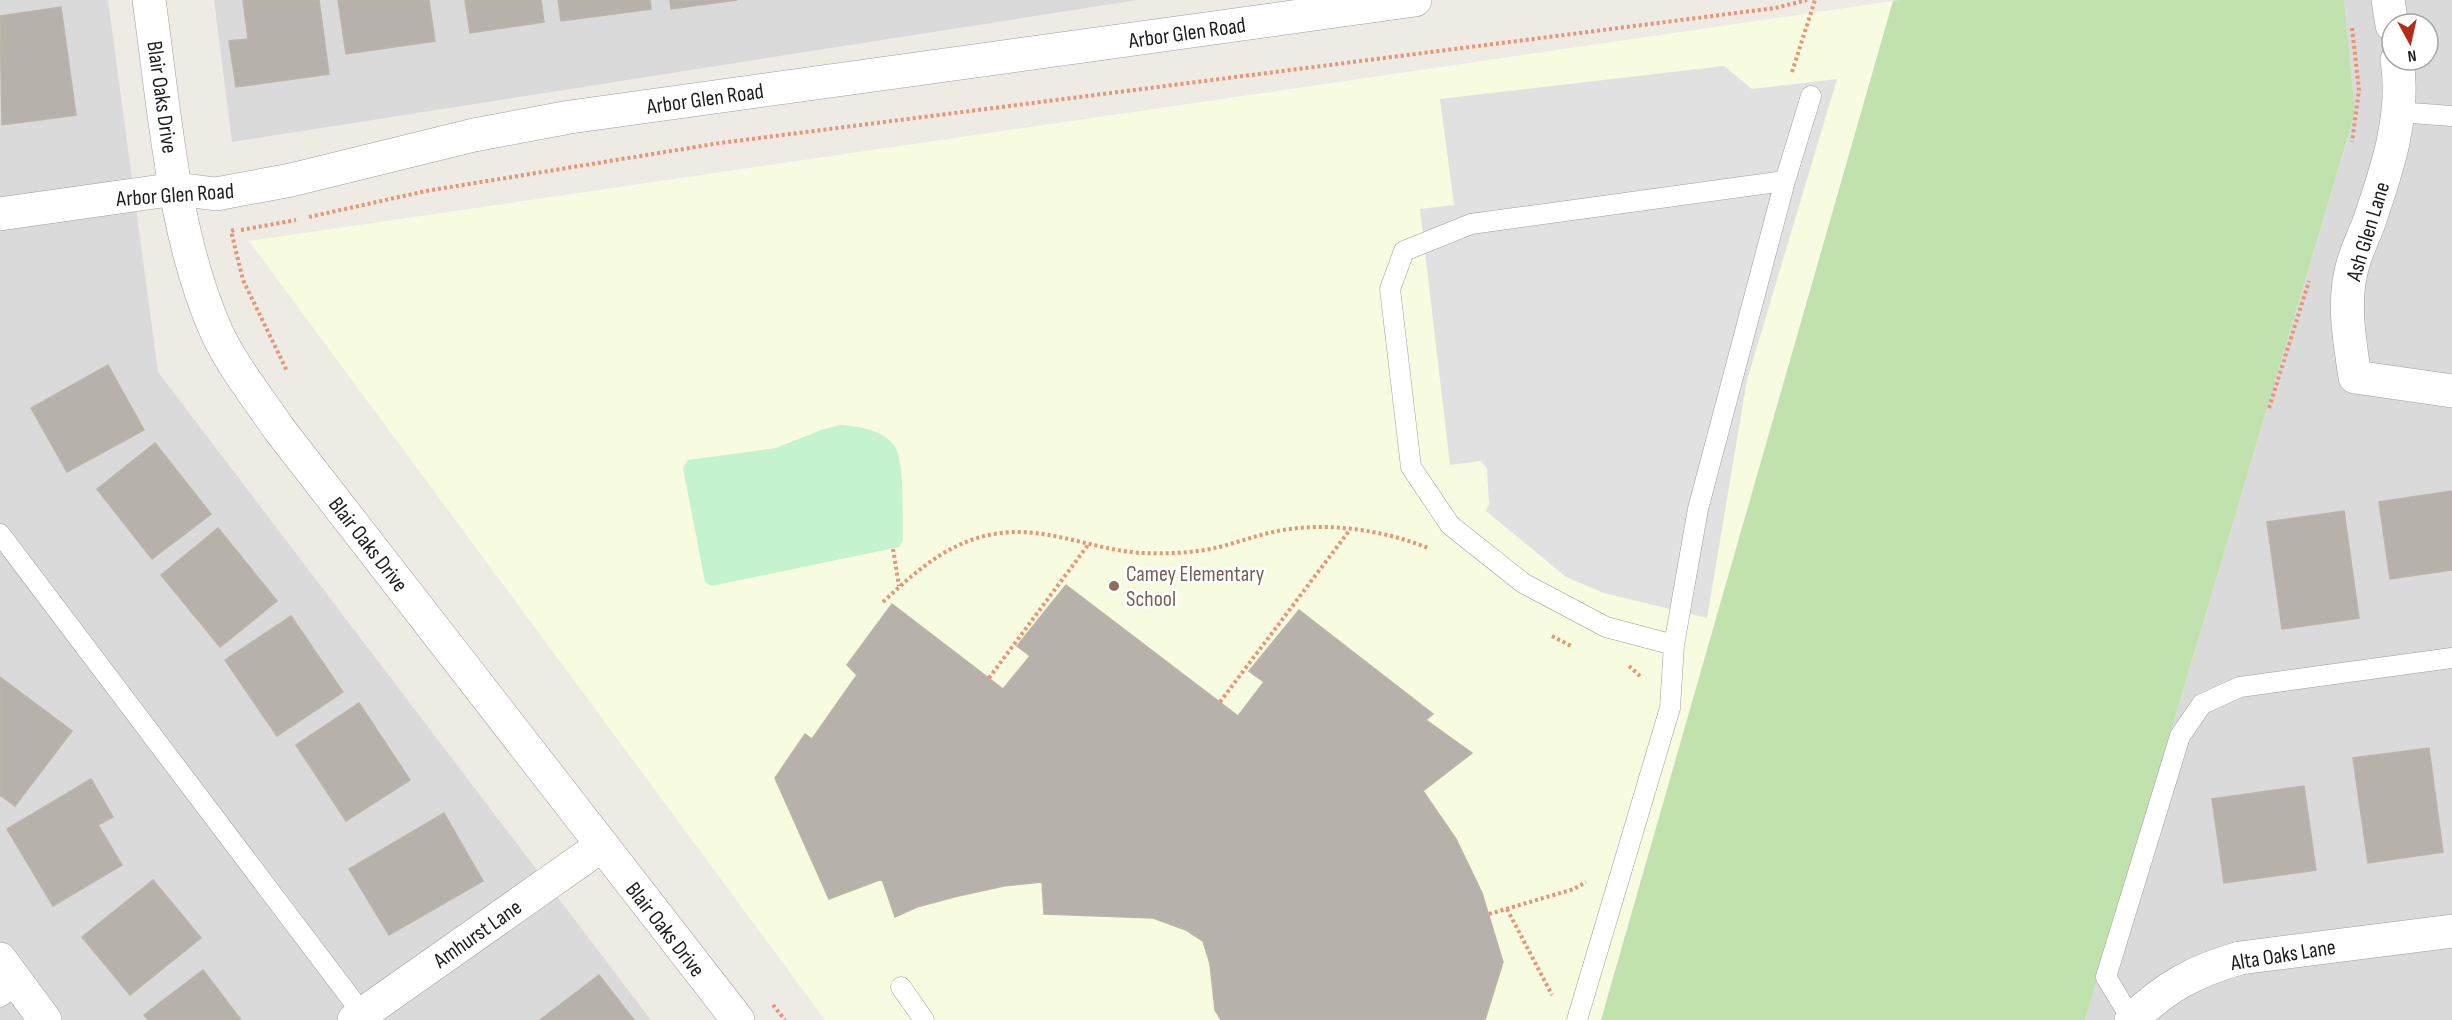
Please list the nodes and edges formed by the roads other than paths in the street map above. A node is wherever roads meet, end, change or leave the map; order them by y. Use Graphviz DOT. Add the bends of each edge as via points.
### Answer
graph roads {
  1 [pos="149,0"];
  2 [pos="1415,0"];
  3 [pos="2397,72"];
  4 [pos="1811,96"];
  5 [pos="2398,112"];
  6 [pos="2452,116"];
  7 [pos="1785,181"];
  8 [pos="176,189"];
  9 [pos="0,214"];
  10 [pos="2452,391"];
  11 [pos="0,534"];
  12 [pos="1674,645"];
  13 [pos="2452,658"];
  14 [pos="601,846"];
  15 [pos="2452,931"];
  16 [pos="6,980"];
  17 [pos="901,987"];
  18 [pos="358,1017"];
  19 [pos="45,1020"];
  20 [pos="738,1020"];
  21 [pos="924,1020"];
  22 [pos="1577,1020"];
  23 [pos="2132,1020"];
  1 -- 8 [label="street, Blair Oaks Drive"];
  2 -- 8 [label="street, Arbor Glen Road" via="570,117 216,194"];
  3 -- 5 [label="street, Ash Glen Lane"];
  4 -- 7 [label="lane"];
  5 -- 6 [label="lane"];
  5 -- 10 [label="street, Ash Glen Lane" via="2381,188 2350,272 2348,310 2355,377"];
  7 -- 12 [label="lane" via="1698,509"];
  7 -- 12 [label="lane" via="1471,224 1404,251 1390,289 1411,467 1450,525 1523,583 1606,627"];
  8 -- 9 [label="street, Arbor Glen Road"];
  8 -- 14 [label="street, Blair Oaks Drive" via="203,295 218,334 244,379"];
  11 -- 18 [label="lane"];
  12 -- 22 [label="lane" via="1670,708"];
  13 -- 23 [label="lane" via="2240,687 2202,704 2180,736 2106,977"];
  14 -- 18 [label="street, Amhurst Lane"];
  14 -- 20 [label="street, Blair Oaks Drive"];
  15 -- 23 [label="street, Alta Oaks Lane" via="2240,958 2180,980"];
  16 -- 19 [label="street"];
  17 -- 21 [label="lane"];
}
